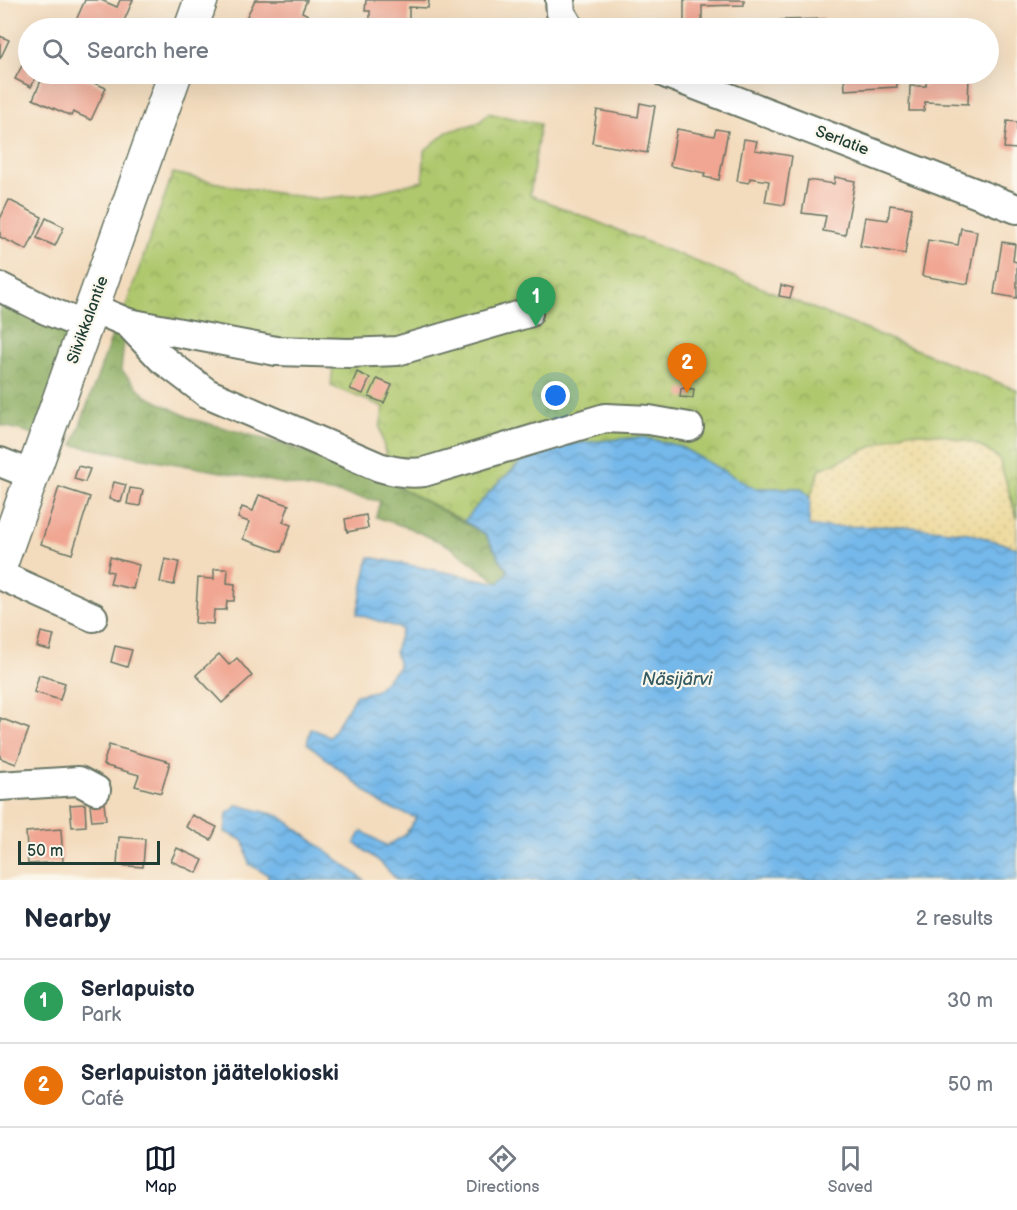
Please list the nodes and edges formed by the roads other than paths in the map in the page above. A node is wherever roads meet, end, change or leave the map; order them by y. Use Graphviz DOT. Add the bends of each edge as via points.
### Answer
graph roads {
  1 [pos="201,0"];
  2 [pos="560,0"];
  3 [pos="195,18"];
  4 [pos="564,18"];
  5 [pos="171,84"];
  6 [pos="693,84"];
  7 [pos="1017,209"];
  8 [pos="0,287"];
  9 [pos="528,313"];
  10 [pos="89,317"];
  11 [pos="128,323"];
  12 [pos="689,427"];
  13 [pos="0,462"];
  14 [pos="33,475"];
  15 [pos="0,566"];
  16 [pos="0,575"];
  17 [pos="93,617"];
  18 [pos="0,786"];
  19 [pos="96,790"];
  1 -- 3 [label="main road"];
  2 -- 4 [label="street"];
  5 -- 10 [label="main road, Siivikkalantie"];
  6 -- 7 [label="street, Serlatie"];
  8 -- 10 [label="street" via="46,310"];
  9 -- 11 [label="street" via="397,351 349,353 276,351"];
  10 -- 11 [label="street"];
  10 -- 14 [label="main road, Siivikkalantie"];
  11 -- 12 [label="street" via="161,358 207,393 396,473 424,472 605,418"];
  13 -- 14 [label="street"];
  14 -- 15 [label="main road, Siivikkalantie"];
  16 -- 17 [label="street"];
  18 -- 19 [label="street" via="79,781"];
}
